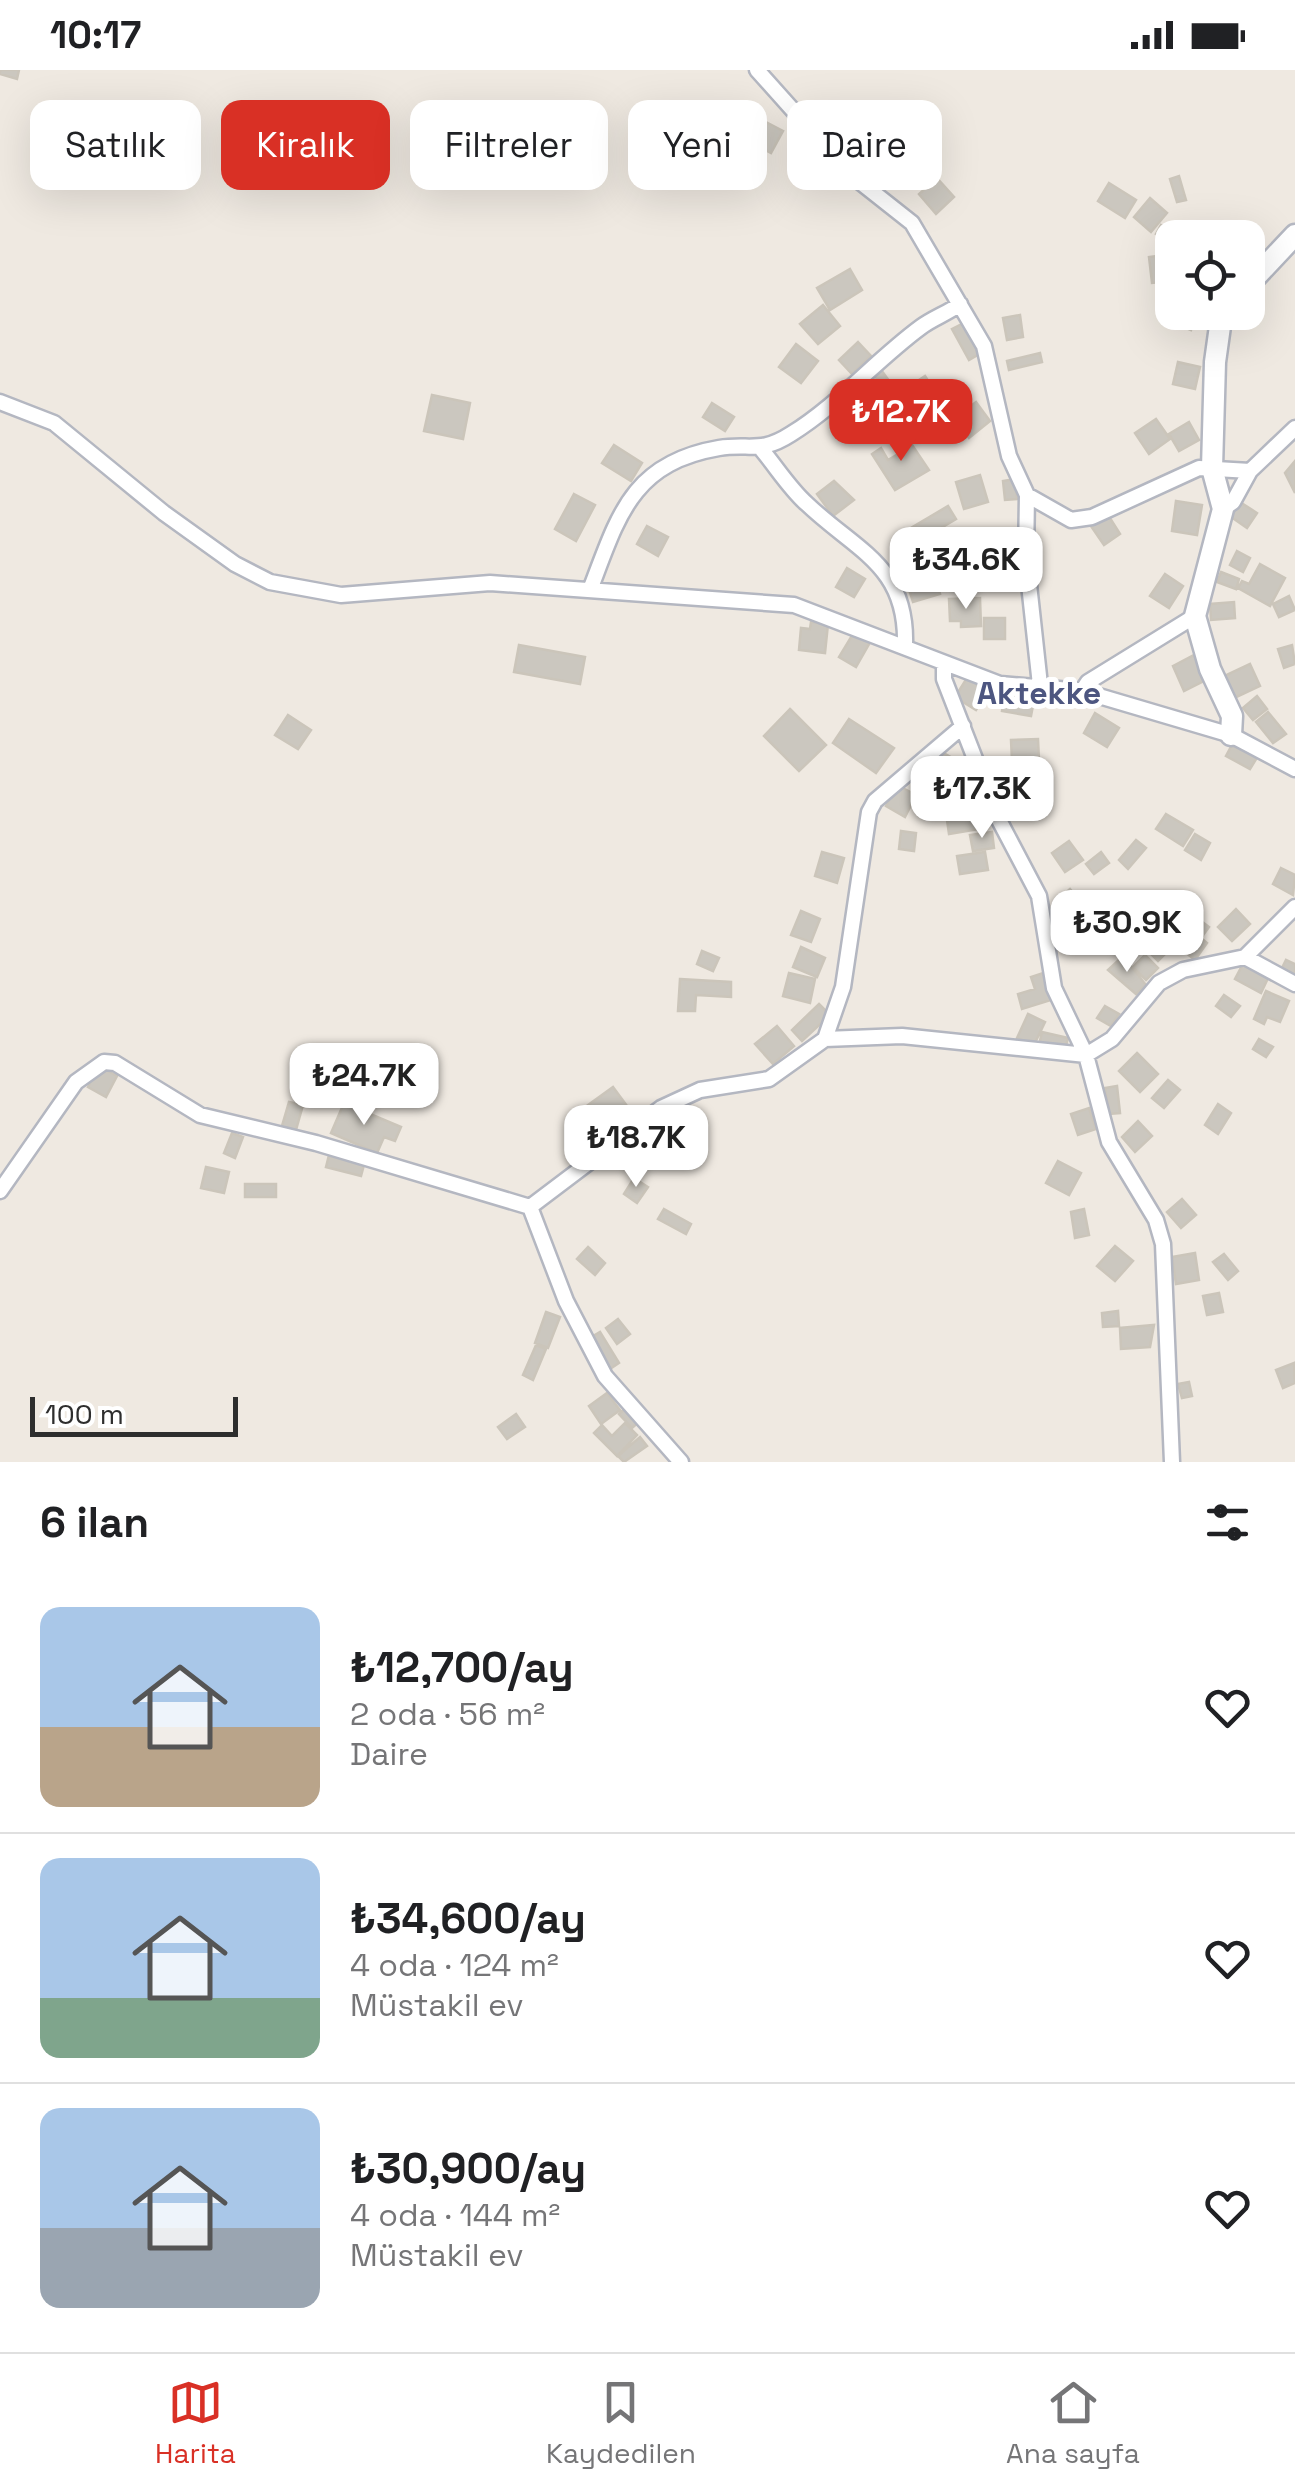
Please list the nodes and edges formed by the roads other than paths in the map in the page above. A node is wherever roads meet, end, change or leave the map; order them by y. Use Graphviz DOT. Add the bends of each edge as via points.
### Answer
graph roads {
  1 [pos="757,70"];
  2 [pos="1295,235"];
  3 [pos="1265,267"];
  4 [pos="960,304"];
  5 [pos="1219,330"];
  6 [pos="0,402"];
  7 [pos="1295,428"];
  8 [pos="762,450"];
  9 [pos="1212,468"];
  10 [pos="1250,471"];
  11 [pos="1027,495"];
  12 [pos="1223,509"];
  13 [pos="590,590"];
  14 [pos="1195,616"];
  15 [pos="905,644"];
  16 [pos="944,664"];
  17 [pos="1040,685"];
  18 [pos="1082,690"];
  19 [pos="964,726"];
  20 [pos="1230,735"];
  21 [pos="1295,769"];
  22 [pos="1295,906"];
  23 [pos="1246,957"];
  24 [pos="1295,984"];
  25 [pos="826,1039"];
  26 [pos="1086,1055"];
  27 [pos="0,1192"];
  28 [pos="530,1207"];
  29 [pos="682,1462"];
  30 [pos="1172,1462"];
  1 -- 4 [label="street" via="850,174 912,223"];
  2 -- 3 [label="street"];
  4 -- 8 [label="street" via="924,324 793,433"];
  4 -- 11 [label="street" via="984,346 1009,456"];
  5 -- 9 [label="street"];
  6 -- 13 [label="street" via="54,423 164,513 270,582 341,594 490,583"];
  7 -- 10 [label="street"];
  8 -- 13 [label="street" via="724,447 687,454 651,474 625,502"];
  8 -- 15 [label="street" via="806,504 892,578 906,617"];
  9 -- 10 [label="street"];
  9 -- 11 [label="street" via="1092,518 1071,520"];
  9 -- 12 [label="street"];
  10 -- 12 [label="street"];
  11 -- 17 [label="street" via="1026,556"];
  12 -- 14 [label="street"];
  13 -- 15 [label="street" via="794,605"];
  14 -- 18 [label="street"];
  14 -- 20 [label="street" via="1232,716"];
  15 -- 16 [label="street"];
  16 -- 17 [label="street" via="1000,684"];
  16 -- 19 [label="street"];
  17 -- 18 [label="street"];
  18 -- 20 [label="street"];
  19 -- 25 [label="street" via="869,812 842,987"];
  19 -- 26 [label="street" via="998,818 1039,896 1054,988"];
  20 -- 21 [label="street"];
  22 -- 23 [label="street"];
  23 -- 24 [label="street"];
  23 -- 26 [label="street" via="1183,970 1160,982 1112,1039"];
  25 -- 26 [label="street" via="902,1036"];
  25 -- 28 [label="street" via="769,1079 700,1090 660,1108"];
  26 -- 30 [label="street" via="1109,1142 1156,1220 1163,1244"];
  27 -- 28 [label="street" via="76,1082 104,1062 200,1115"];
  28 -- 29 [label="street" via="566,1301 605,1376"];
}
